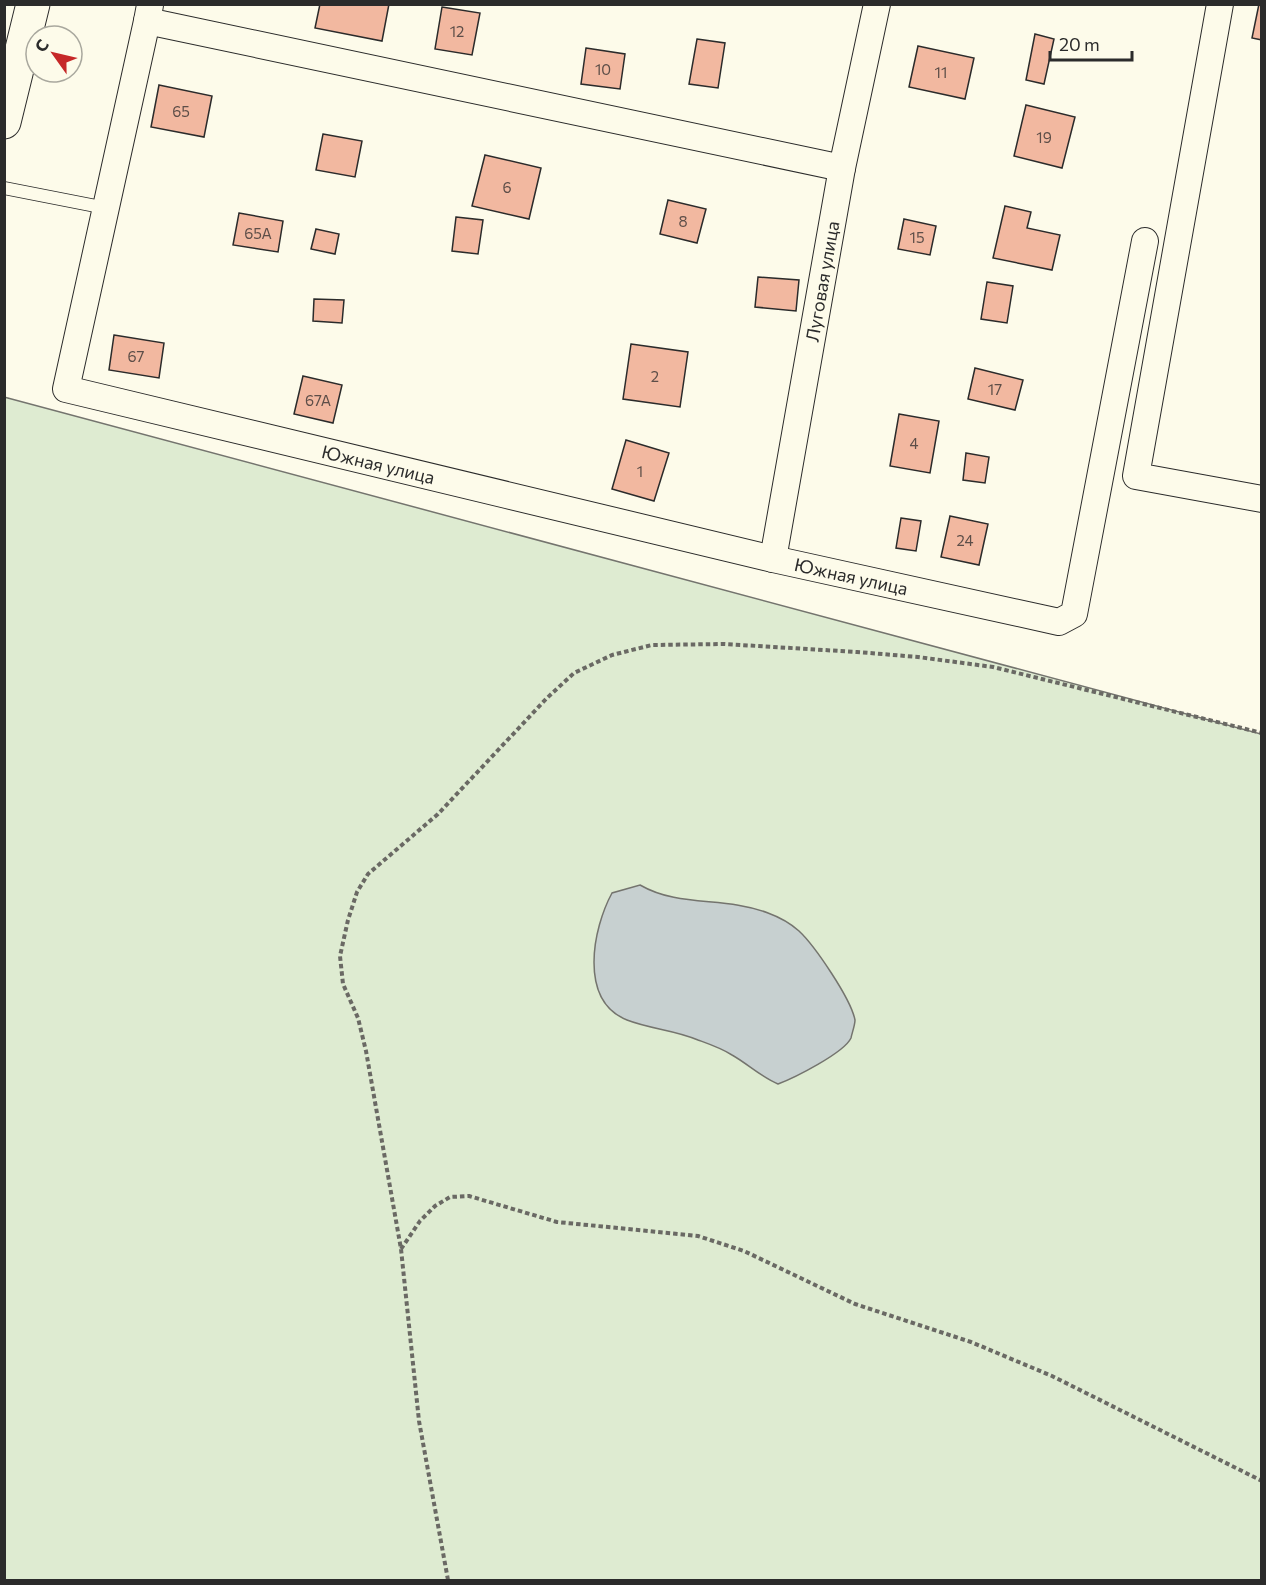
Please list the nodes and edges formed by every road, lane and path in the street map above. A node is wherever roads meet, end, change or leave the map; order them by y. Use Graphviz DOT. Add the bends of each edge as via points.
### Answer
graph roads {
  1 [pos="33,4"];
  2 [pos="877,4"];
  3 [pos="1220,4"];
  4 [pos="149,13"];
  5 [pos="11,73"];
  6 [pos="4,122"];
  7 [pos="842,168"];
  8 [pos="4,188"];
  9 [pos="106,208"];
  10 [pos="1145,241"];
  11 [pos="1262,499"];
  12 [pos="773,559"];
  13 [pos="1262,734"];
  14 [pos="401,1249"];
  15 [pos="1262,1481"];
  16 [pos="448,1581"];
  1 -- 5 [label="main road"];
  2 -- 7 [label="street, Луговая улица"];
  3 -- 11 [label="street" via="1136,476"];
  4 -- 7 [label="street"];
  4 -- 9 [label="street, Южная улица"];
  5 -- 6 [label="main road"];
  7 -- 12 [label="street, Луговая улица"];
  8 -- 9 [label="lane"];
  9 -- 12 [label="street, Южная улица" via="66,389"];
  10 -- 12 [label="street, Южная улица" via="1074,614 1059,622"];
  13 -- 14 [label="path" via="993,667 918,657 724,644 652,645 612,655 574,673 438,814 368,874 348,920 340,956 343,984 358,1018 366,1051"];
  14 -- 15 [label="path" via="435,1206 459,1196 557,1222 698,1236 744,1251 855,1304 971,1342 1052,1376"];
  14 -- 16 [label="path" via="419,1420"];
}
